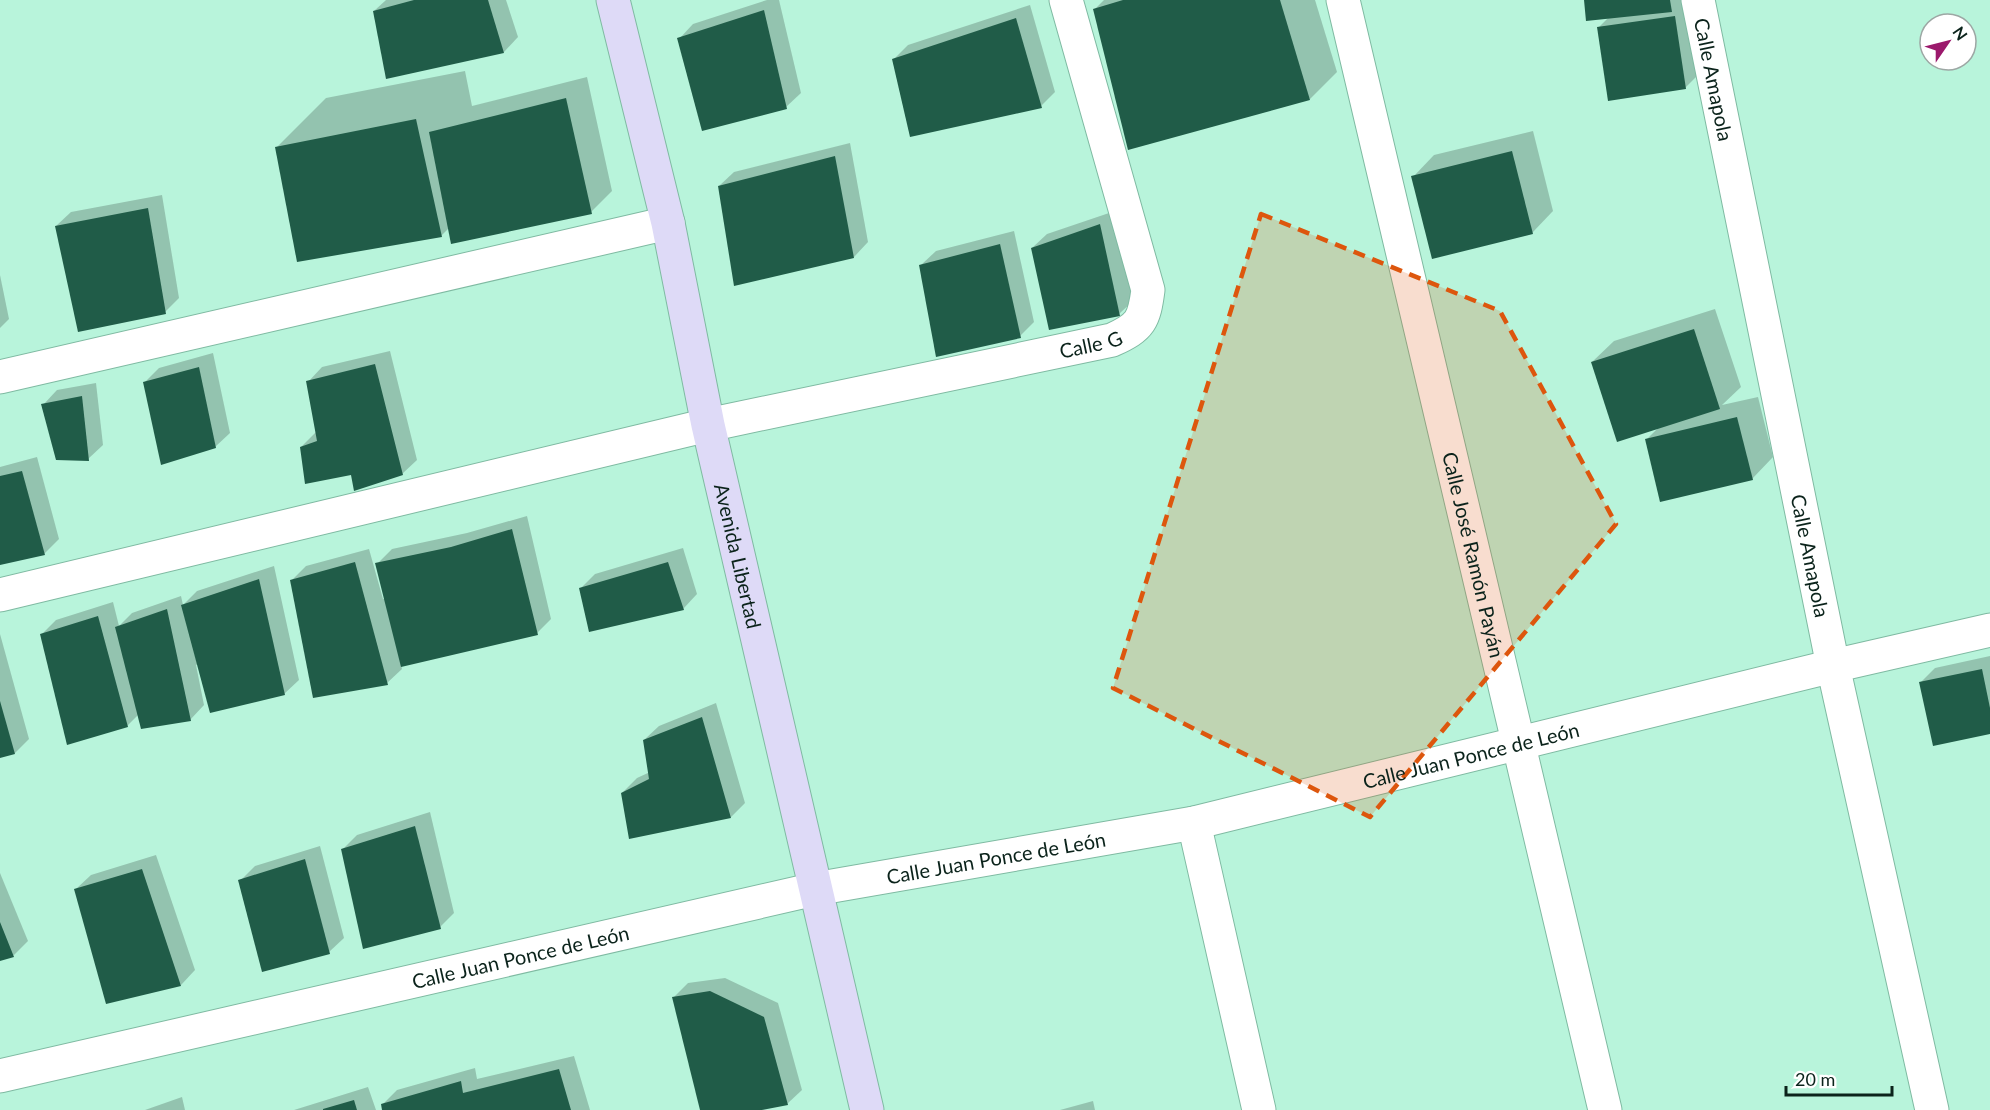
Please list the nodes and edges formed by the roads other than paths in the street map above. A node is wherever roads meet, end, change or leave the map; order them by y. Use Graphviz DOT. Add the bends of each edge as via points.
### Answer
graph roads {
  1 [pos="613,0"];
  2 [pos="1066,0"];
  3 [pos="1343,0"];
  4 [pos="1698,0"];
  5 [pos="668,223"];
  6 [pos="0,377"];
  7 [pos="708,425"];
  8 [pos="0,595"];
  9 [pos="1990,630"];
  10 [pos="1833,666"];
  11 [pos="1517,743"];
  12 [pos="1194,823"];
  13 [pos="815,889"];
  14 [pos="0,1076"];
  15 [pos="867,1110"];
  16 [pos="1259,1110"];
  17 [pos="1605,1110"];
  18 [pos="1932,1110"];
  1 -- 5 [label="street, Avenida Libertad"];
  2 -- 7 [label="street, Calle G" via="1148,290 1145,314 1131,332 1112,340"];
  3 -- 11 [label="street, Calle José Ramón Payán"];
  4 -- 10 [label="street, Calle Amapola"];
  5 -- 6 [label="street"];
  5 -- 7 [label="street, Avenida Libertad"];
  7 -- 8 [label="street, Calle G"];
  7 -- 13 [label="street, Avenida Libertad"];
  9 -- 10 [label="street, Calle Juan Ponce de León"];
  10 -- 11 [label="street, Calle Juan Ponce de León"];
  10 -- 18 [label="street, Calle Amapola"];
  11 -- 12 [label="street, Calle Juan Ponce de León"];
  11 -- 17 [label="street, Calle José Ramón Payán"];
  12 -- 13 [label="street, Calle Juan Ponce de León"];
  12 -- 16 [label="street"];
  13 -- 14 [label="street, Calle Juan Ponce de León"];
  13 -- 15 [label="street, Avenida Libertad"];
}
